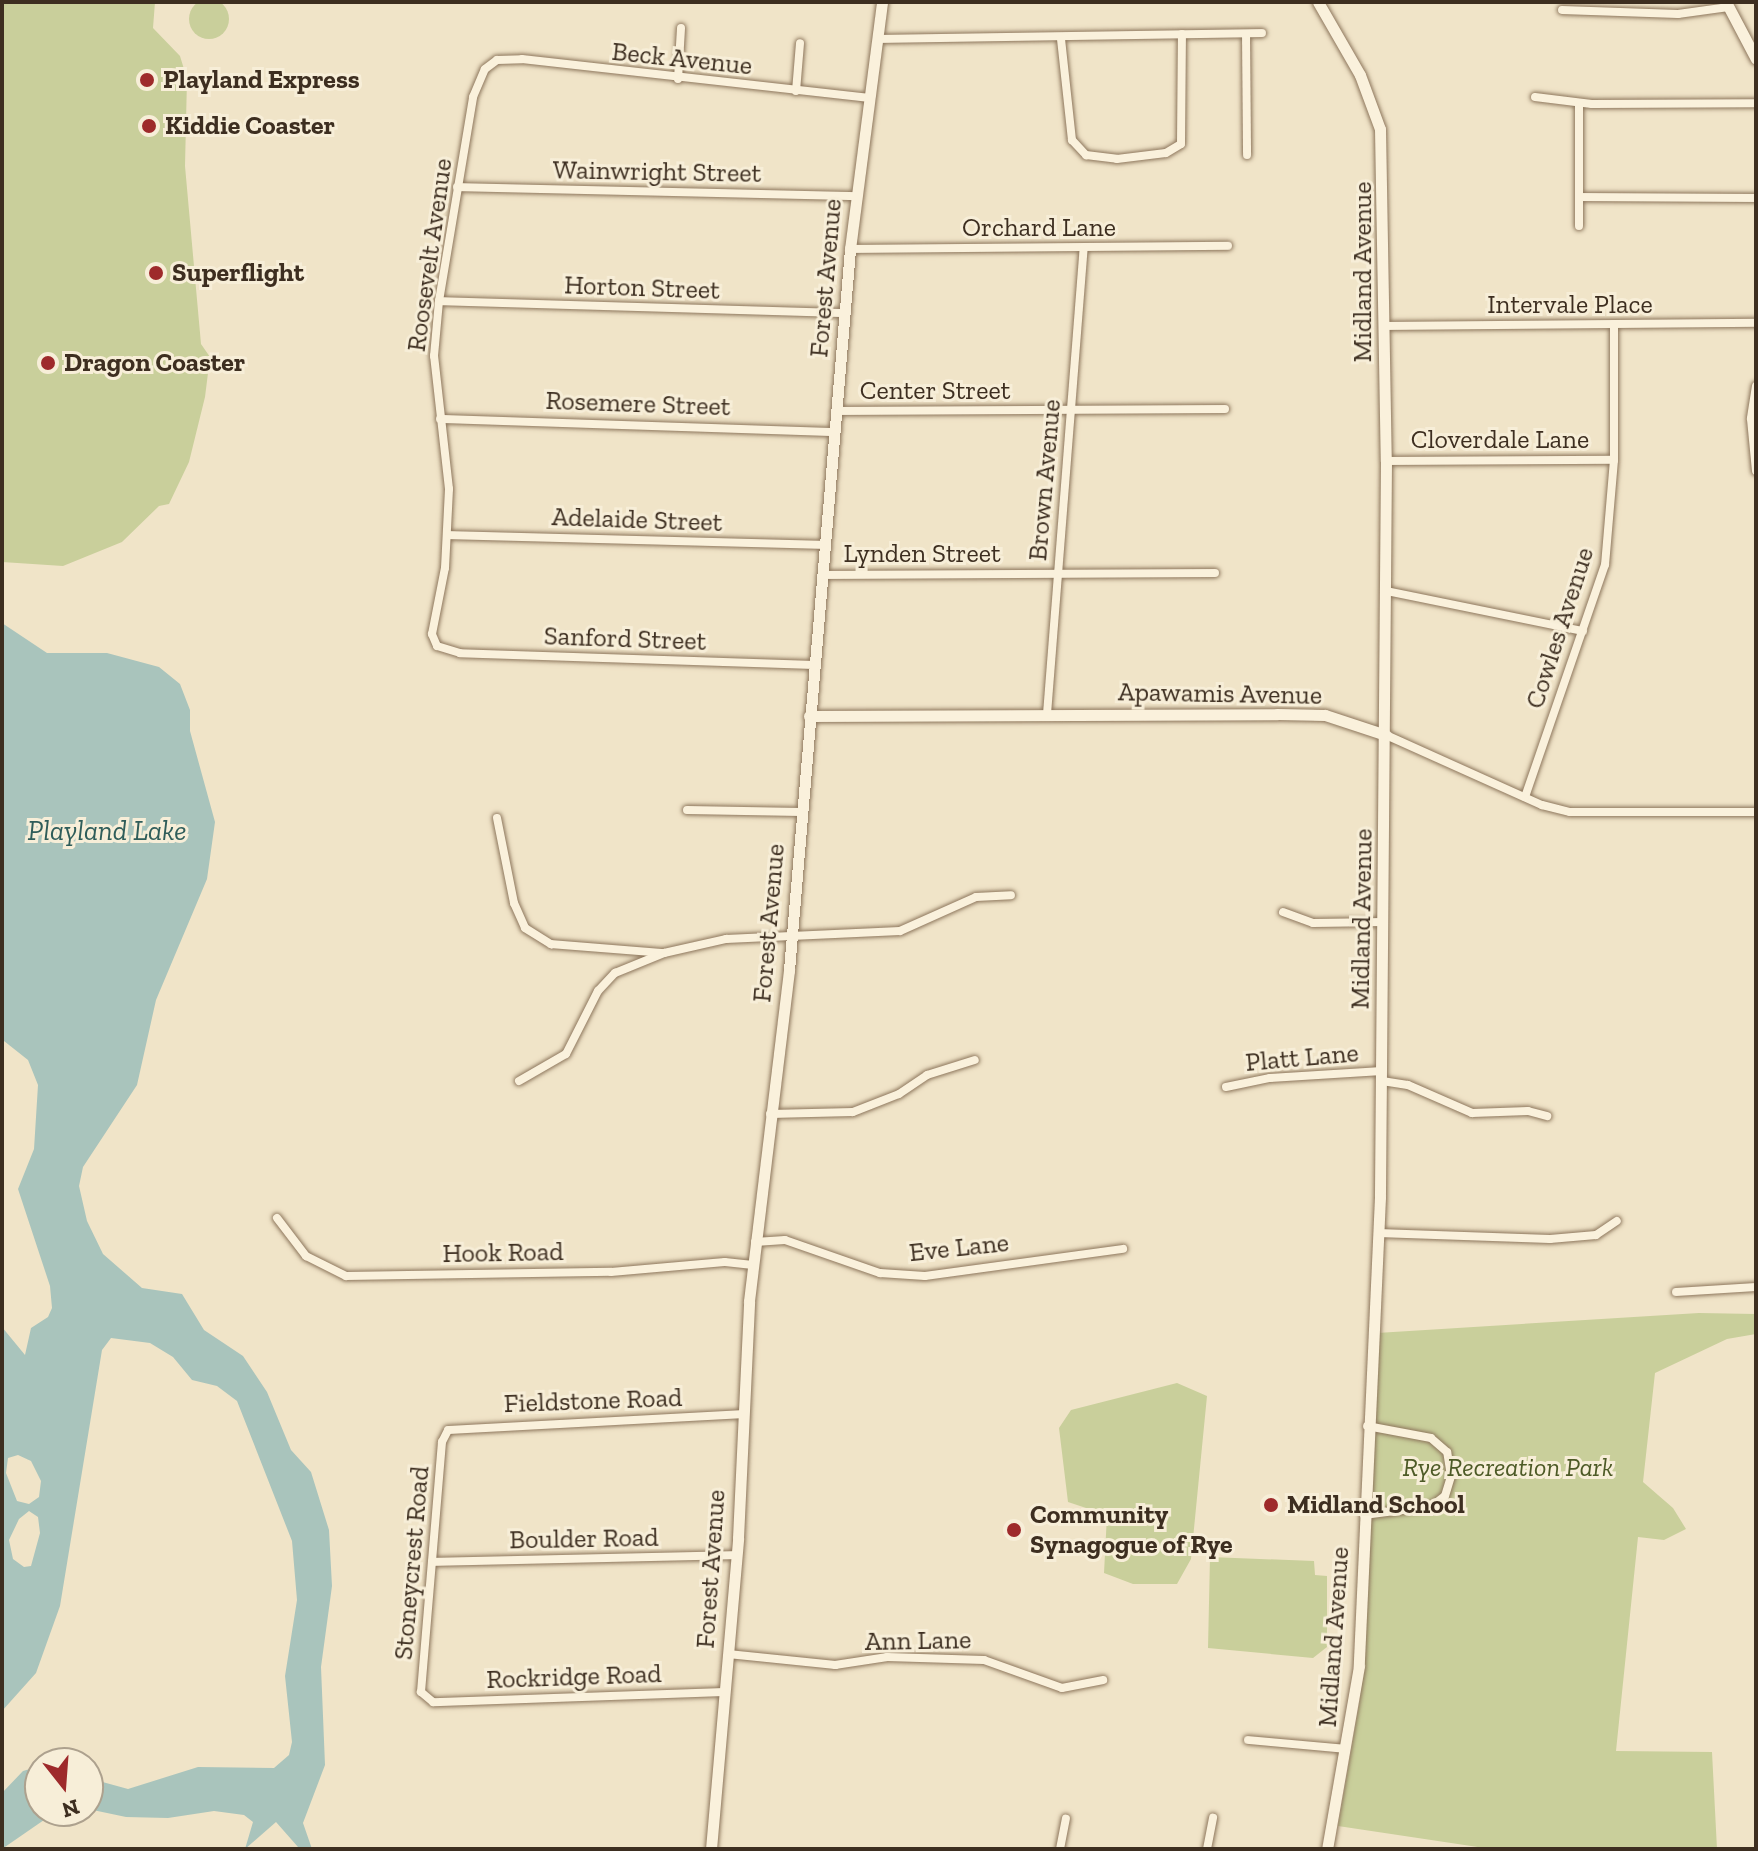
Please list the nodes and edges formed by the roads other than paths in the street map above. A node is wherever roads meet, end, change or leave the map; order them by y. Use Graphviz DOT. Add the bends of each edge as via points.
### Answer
graph roads {
  1 [pos="882,2"];
  2 [pos="1318,2"];
  3 [pos="1727,5"];
  4 [pos="1562,10"];
  5 [pos="681,28"];
  6 [pos="1262,33"];
  7 [pos="1182,34"];
  8 [pos="1246,34"];
  9 [pos="880,39"];
  10 [pos="1061,39"];
  11 [pos="800,43"];
  12 [pos="1756,59"];
  13 [pos="491,64"];
  14 [pos="678,79"];
  15 [pos="796,91"];
  16 [pos="1535,97"];
  17 [pos="870,98"];
  18 [pos="1579,103"];
  19 [pos="1756,103"];
  20 [pos="1247,155"];
  21 [pos="457,187"];
  22 [pos="856,196"];
  23 [pos="1579,197"];
  24 [pos="1756,198"];
  25 [pos="1579,226"];
  26 [pos="1228,246"];
  27 [pos="1084,248"];
  28 [pos="850,249"];
  29 [pos="439,301"];
  30 [pos="845,313"];
  31 [pos="1756,323"];
  32 [pos="1614,324"];
  33 [pos="1385,326"];
  34 [pos="1756,386"];
  35 [pos="1225,409"];
  36 [pos="836,411"];
  37 [pos="1071,412"];
  38 [pos="440,419"];
  39 [pos="834,432"];
  40 [pos="1614,460"];
  41 [pos="1386,461"];
  42 [pos="1756,471"];
  43 [pos="449,535"];
  44 [pos="824,545"];
  45 [pos="1215,573"];
  46 [pos="1058,574"];
  47 [pos="822,575"];
  48 [pos="1386,591"];
  49 [pos="1583,631"];
  50 [pos="437,646"];
  51 [pos="814,665"];
  52 [pos="1047,714"];
  53 [pos="809,716"];
  54 [pos="1386,735"];
  55 [pos="1525,797"];
  56 [pos="687,810"];
  57 [pos="801,812"];
  58 [pos="1756,812"];
  59 [pos="497,818"];
  60 [pos="1011,895"];
  61 [pos="1283,912"];
  62 [pos="1384,922"];
  63 [pos="792,934"];
  64 [pos="664,953"];
  65 [pos="975,1060"];
  66 [pos="1382,1076"];
  67 [pos="519,1081"];
  68 [pos="1226,1087"];
  69 [pos="769,1114"];
  70 [pos="1547,1116"];
  71 [pos="277,1218"];
  72 [pos="1617,1221"];
  73 [pos="1378,1233"];
  74 [pos="755,1242"];
  75 [pos="1123,1249"];
  76 [pos="753,1265"];
  77 [pos="1756,1287"];
  78 [pos="1676,1292"];
  79 [pos="741,1414"];
  80 [pos="1367,1426"];
  81 [pos="448,1430"];
  82 [pos="1364,1515"];
  83 [pos="737,1555"];
  84 [pos="432,1562"];
  85 [pos="728,1654"];
  86 [pos="1103,1680"];
  87 [pos="724,1692"];
  88 [pos="426,1699"];
  89 [pos="1248,1740"];
  90 [pos="1346,1749"];
  91 [pos="1213,1818"];
  92 [pos="1066,1819"];
  93 [pos="711,1849"];
  94 [pos="1060,1849"];
  95 [pos="1207,1849"];
  96 [pos="1327,1849"];
  1 -- 9 [label="street, Forest Avenue"];
  2 -- 33 [label="street, Midland Avenue" via="1360,75 1380,129"];
  3 -- 4 [label="street" via="1678,14"];
  3 -- 12 [label="street"];
  5 -- 14 [label="street"];
  6 -- 8 [label="street"];
  7 -- 8 [label="street"];
  7 -- 10 [label="street"];
  7 -- 10 [label="street" via="1181,144 1166,153 1117,159 1086,155 1072,140"];
  8 -- 20 [label="street"];
  9 -- 10 [label="street"];
  9 -- 17 [label="street, Forest Avenue"];
  11 -- 15 [label="street"];
  13 -- 14 [label="street, Beck Avenue" via="522,59"];
  13 -- 21 [label="street, Roosevelt Avenue" via="476,86"];
  14 -- 15 [label="street, Beck Avenue"];
  15 -- 17 [label="street, Beck Avenue"];
  16 -- 18 [label="street"];
  17 -- 22 [label="street, Forest Avenue"];
  18 -- 19 [label="street"];
  18 -- 23 [label="street"];
  21 -- 22 [label="street, Wainwright Street"];
  21 -- 29 [label="street, Roosevelt Avenue"];
  22 -- 28 [label="street, Forest Avenue"];
  23 -- 24 [label="street"];
  23 -- 25 [label="street"];
  26 -- 27 [label="street, Orchard Lane"];
  27 -- 28 [label="street, Orchard Lane"];
  27 -- 37 [label="street, Brown Avenue"];
  28 -- 30 [label="street, Forest Avenue"];
  29 -- 30 [label="street, Horton Street"];
  29 -- 38 [label="street, Roosevelt Avenue" via="434,356"];
  30 -- 36 [label="street, Forest Avenue"];
  31 -- 32 [label="street, Intervale Place"];
  32 -- 33 [label="street, Intervale Place"];
  32 -- 40 [label="street, Cowles Avenue"];
  33 -- 41 [label="street, Midland Avenue"];
  34 -- 42 [label="street" via="1751,419"];
  35 -- 37 [label="street, Center Street"];
  36 -- 37 [label="street, Center Street"];
  36 -- 39 [label="street, Forest Avenue"];
  37 -- 46 [label="street, Brown Avenue"];
  38 -- 39 [label="street, Rosemere Street"];
  38 -- 43 [label="street, Roosevelt Avenue"];
  39 -- 44 [label="street, Forest Avenue"];
  40 -- 41 [label="street, Cloverdale Lane"];
  40 -- 49 [label="street, Cowles Avenue" via="1605,565"];
  41 -- 48 [label="street, Midland Avenue"];
  43 -- 44 [label="street, Adelaide Street"];
  43 -- 50 [label="street, Roosevelt Avenue" via="432,634"];
  44 -- 47 [label="street, Forest Avenue"];
  45 -- 46 [label="street, Lynden Street"];
  46 -- 47 [label="street, Lynden Street"];
  46 -- 52 [label="street, Brown Avenue"];
  47 -- 51 [label="street, Forest Avenue"];
  48 -- 49 [label="street"];
  48 -- 54 [label="street, Midland Avenue"];
  49 -- 55 [label="street, Cowles Avenue"];
  50 -- 51 [label="street, Sanford Street" via="460,653"];
  51 -- 53 [label="street, Forest Avenue"];
  52 -- 53 [label="street, Apawamis Avenue"];
  52 -- 54 [label="street, Apawamis Avenue" via="1325,715"];
  53 -- 57 [label="street, Forest Avenue"];
  54 -- 55 [label="street, Apawamis Avenue"];
  54 -- 62 [label="street, Midland Avenue"];
  55 -- 58 [label="street, Apawamis Avenue" via="1588,814"];
  56 -- 57 [label="street"];
  57 -- 63 [label="street, Forest Avenue"];
  59 -- 64 [label="street" via="514,903 525,928 551,944"];
  60 -- 63 [label="street" via="976,897 900,931"];
  61 -- 62 [label="street" via="1313,923"];
  62 -- 66 [label="street, Midland Avenue"];
  63 -- 64 [label="street" via="726,939"];
  63 -- 69 [label="street, Forest Avenue"];
  64 -- 67 [label="street" via="615,973 598,991 566,1054"];
  65 -- 69 [label="street" via="927,1075 899,1094 853,1112"];
  66 -- 68 [label="street, Platt Lane" via="1270,1078"];
  66 -- 70 [label="street, Platt Lane" via="1472,1113 1528,1111"];
  66 -- 73 [label="street, Midland Avenue"];
  69 -- 74 [label="street, Forest Avenue"];
  71 -- 76 [label="street, Hook Road" via="306,1256 346,1276"];
  72 -- 73 [label="street" via="1596,1235 1550,1239"];
  73 -- 80 [label="street, Midland Avenue"];
  74 -- 75 [label="street, Eve Lane" via="785,1240 880,1273 925,1276"];
  74 -- 76 [label="street, Forest Avenue"];
  76 -- 79 [label="street, Forest Avenue"];
  77 -- 78 [label="street"];
  79 -- 81 [label="street, Fieldstone Road"];
  79 -- 83 [label="street, Forest Avenue"];
  80 -- 82 [label="street, Midland Avenue"];
  80 -- 82 [label="street" via="1431,1438 1447,1452 1451,1476 1445,1496 1432,1506"];
  81 -- 84 [label="street, Stoneycrest Road" via="442,1442"];
  82 -- 90 [label="street, Midland Avenue" via="1359,1666"];
  83 -- 84 [label="street, Boulder Road"];
  83 -- 85 [label="street, Forest Avenue"];
  84 -- 88 [label="street, Stoneycrest Road" via="421,1692"];
  85 -- 86 [label="street, Ann Lane" via="835,1665 887,1657 984,1660 1062,1688"];
  85 -- 87 [label="street, Forest Avenue"];
  87 -- 88 [label="street, Rockridge Road"];
  87 -- 93 [label="street, Forest Avenue"];
  89 -- 90 [label="street"];
  90 -- 96 [label="street, Midland Avenue"];
  91 -- 95 [label="street"];
  92 -- 94 [label="street"];
}
